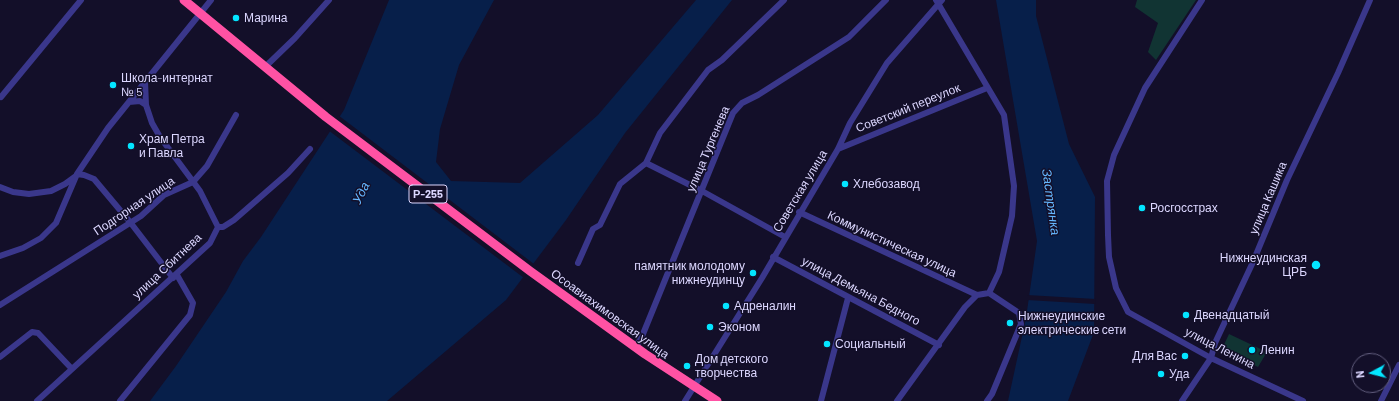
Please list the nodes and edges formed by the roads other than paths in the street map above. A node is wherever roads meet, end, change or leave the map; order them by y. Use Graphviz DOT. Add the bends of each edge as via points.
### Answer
graph roads {
  1 [pos="81,0"];
  2 [pos="184,0"];
  3 [pos="211,0"];
  4 [pos="329,0"];
  5 [pos="784,0"];
  6 [pos="886,0"];
  7 [pos="1202,0"];
  8 [pos="1370,0"];
  9 [pos="939,1"];
  10 [pos="200,14"];
  11 [pos="265,67"];
  12 [pos="145,81"];
  13 [pos="987,88"];
  14 [pos="1,97"];
  15 [pos="128,102"];
  16 [pos="146,105"];
  17 [pos="236,115"];
  18 [pos="310,149"];
  19 [pos="838,149"];
  20 [pos="646,163"];
  21 [pos="77,174"];
  22 [pos="193,182"];
  23 [pos="0,187"];
  24 [pos="702,191"];
  25 [pos="799,212"];
  26 [pos="130,222"];
  27 [pos="218,226"];
  28 [pos="785,237"];
  29 [pos="0,256"];
  30 [pos="773,257"];
  31 [pos="578,263"];
  32 [pos="175,276"];
  33 [pos="989,293"];
  34 [pos="977,295"];
  35 [pos="848,298"];
  36 [pos="0,305"];
  37 [pos="939,345"];
  38 [pos="636,347"];
  39 [pos="0,357"];
  40 [pos="1211,358"];
  41 [pos="1399,365"];
  42 [pos="72,369"];
  43 [pos="694,386"];
  44 [pos="37,401"];
  45 [pos="120,401"];
  46 [pos="685,401"];
  47 [pos="717,401"];
  48 [pos="821,401"];
  49 [pos="897,401"];
  50 [pos="987,401"];
  51 [pos="1182,401"];
  52 [pos="1303,401"];
  53 [pos="1381,401"];
  1 -- 14 [label="street"];
  2 -- 10 [label="highway, Р-255"];
  3 -- 10 [label="street"];
  4 -- 11 [label="street"];
  5 -- 20 [label="street" via="745,39 708,70 660,132"];
  6 -- 24 [label="street, улица Тургенева" via="849,37 742,103 733,113"];
  7 -- 40 [label="street, улица Ленина" via="1145,88 1114,156 1107,181 1109,257 1116,288 1128,312"];
  8 -- 40 [label="street, улица Кашика" via="1287,180 1215,343"];
  9 -- 13 [label="street"];
  9 -- 19 [label="street, Советская улица" via="886,63 850,123"];
  10 -- 11 [label="highway, Р-255"];
  10 -- 12 [label="street"];
  11 -- 38 [label="highway, Осоавиахимовская улица / Р-255" via="326,117 530,271"];
  12 -- 15 [label="street"];
  12 -- 16 [label="street"];
  13 -- 19 [label="street, Советский переулок"];
  13 -- 33 [label="street" via="1004,115 1014,186 1012,216 1001,263"];
  15 -- 16 [label="street" via="140,101"];
  15 -- 21 [label="street"];
  16 -- 22 [label="street" via="160,137"];
  17 -- 22 [label="street, Подгорная улица" via="207,166"];
  18 -- 27 [label="street" via="288,173 234,220 223,227"];
  19 -- 25 [label="street, Советская улица"];
  20 -- 24 [label="street"];
  20 -- 31 [label="street" via="620,184 600,225 593,229"];
  21 -- 23 [label="street" via="66,184 51,191 29,194"];
  21 -- 26 [label="street" via="94,179"];
  21 -- 29 [label="street" via="56,223 41,238"];
  22 -- 26 [label="street, Подгорная улица" via="164,195 141,216"];
  22 -- 27 [label="street"];
  24 -- 28 [label="street"];
  24 -- 38 [label="street, улица Тургенева"];
  25 -- 28 [label="street, Советская улица"];
  25 -- 34 [label="street, Коммунистическая улица"];
  26 -- 32 [label="street"];
  26 -- 36 [label="street, Подгорная улица"];
  27 -- 32 [label="street, улица Сбитнева" via="210,243"];
  28 -- 30 [label="street, Советская улица"];
  30 -- 35 [label="street, улица Демьяна Бедного"];
  30 -- 43 [label="street, Советская улица"];
  32 -- 42 [label="street, улица Сбитнева"];
  32 -- 45 [label="street" via="193,303 190,315"];
  33 -- 34 [label="street"];
  33 -- 50 [label="street" via="1019,313 1021,324"];
  34 -- 37 [label="street" via="965,307"];
  35 -- 37 [label="street, улица Демьяна Бедного"];
  35 -- 48 [label="street"];
  37 -- 49 [label="street"];
  38 -- 43 [label="highway, Осоавиахимовская улица / Р-255"];
  39 -- 42 [label="street" via="32,332 38,333"];
  40 -- 51 [label="street, улица Кашика"];
  40 -- 52 [label="street, улица Ленина"];
  41 -- 53 [label="street"];
  42 -- 44 [label="street, улица Сбитнева"];
  43 -- 46 [label="street, Советская улица"];
  43 -- 47 [label="highway, Осоавиахимовская улица / Р-255"];
}
